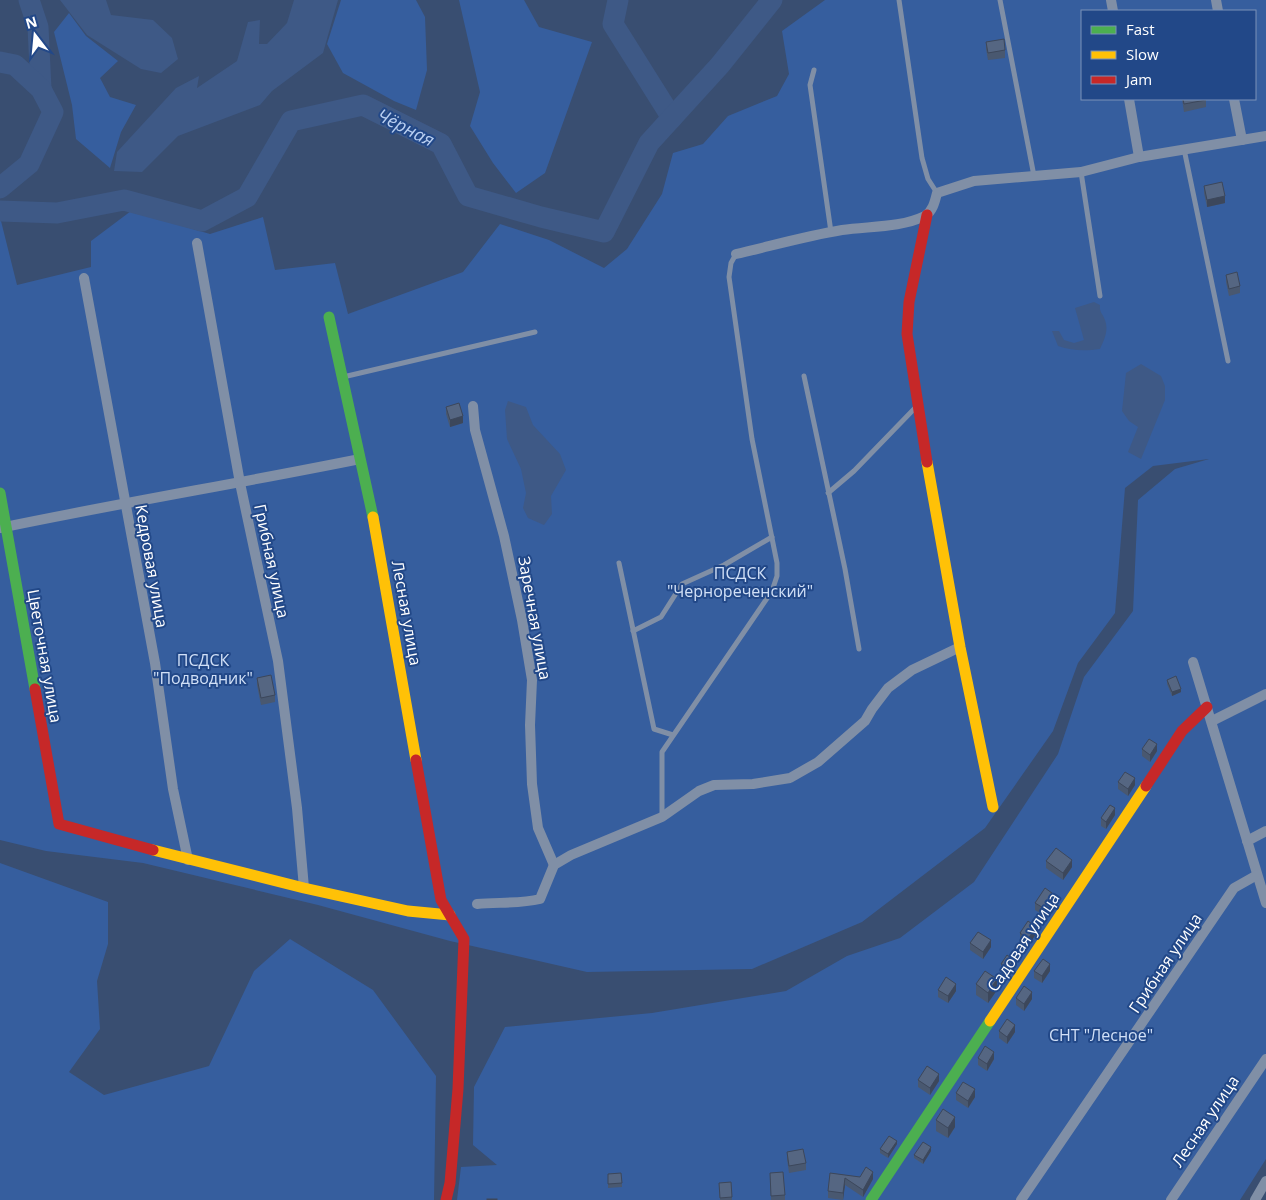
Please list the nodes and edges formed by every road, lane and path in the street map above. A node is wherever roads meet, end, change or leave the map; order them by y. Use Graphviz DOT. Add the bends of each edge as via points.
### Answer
graph roads {
  1 [pos="899,0"];
  2 [pos="1000,0"];
  3 [pos="814,70"];
  4 [pos="1129,100"];
  5 [pos="1234,100"];
  6 [pos="1266,136"];
  7 [pos="1242,140"];
  8 [pos="1184,149"];
  9 [pos="1139,157"];
  10 [pos="1081,172"];
  11 [pos="1034,176"];
  12 [pos="937,193"];
  13 [pos="927,215"];
  14 [pos="832,232"];
  15 [pos="197,243"];
  16 [pos="736,254"];
  17 [pos="84,278"];
  18 [pos="1100,296"];
  19 [pos="329,317"];
  20 [pos="535,332"];
  21 [pos="1228,361"];
  22 [pos="804,376"];
  23 [pos="343,378"];
  24 [pos="473,406"];
  25 [pos="917,406"];
  26 [pos="360,459"];
  27 [pos="240,483"];
  28 [pos="0,493"];
  29 [pos="828,493"];
  30 [pos="125,502"];
  31 [pos="3,527"];
  32 [pos="772,537"];
  33 [pos="619,563"];
  34 [pos="633,631"];
  35 [pos="960,648"];
  36 [pos="859,649"];
  37 [pos="1193,662"];
  38 [pos="1266,694"];
  39 [pos="1207,707"];
  40 [pos="1212,721"];
  41 [pos="673,736"];
  42 [pos="993,807"];
  43 [pos="662,817"];
  44 [pos="1266,831"];
  45 [pos="1248,840"];
  46 [pos="188,860"];
  47 [pos="554,865"];
  48 [pos="1257,875"];
  49 [pos="304,888"];
  50 [pos="1266,903"];
  51 [pos="477,904"];
  52 [pos="450,914"];
  53 [pos="1266,1059"];
  54 [pos="1266,1181"];
  55 [pos="446,1200"];
  56 [pos="871,1200"];
  57 [pos="1021,1200"];
  58 [pos="1171,1200"];
  59 [pos="1255,1200"];
  1 -- 12 [label="lane" via="922,158 928,179"];
  2 -- 11 [label="lane"];
  3 -- 14 [label="lane" via="810,85"];
  4 -- 9 [label="street"];
  5 -- 7 [label="street"];
  6 -- 7 [label="street"];
  7 -- 8 [label="street"];
  8 -- 9 [label="street"];
  8 -- 21 [label="lane"];
  9 -- 10 [label="street"];
  10 -- 11 [label="street"];
  10 -- 18 [label="lane"];
  11 -- 12 [label="street" via="974,181"];
  12 -- 13 [label="street" via="934,206"];
  13 -- 14 [label="street" via="887,226"];
  13 -- 25 [label="street" via="909,302 907,334"];
  14 -- 16 [label="street"];
  15 -- 27 [label="street, Грибная улица"];
  16 -- 32 [label="lane" via="731,262 730,286 752,439"];
  17 -- 30 [label="street, Кедровая улица"];
  19 -- 23 [label="street, Лесная улица"];
  20 -- 23 [label="lane"];
  22 -- 29 [label="lane"];
  23 -- 26 [label="street, Лесная улица"];
  24 -- 47 [label="street, Заречная улица" via="475,430 504,536 524,627 532,680 532,784 538,828"];
  25 -- 29 [label="lane"];
  25 -- 35 [label="street"];
  26 -- 27 [label="street"];
  26 -- 52 [label="street, Лесная улица" via="441,900"];
  27 -- 30 [label="street"];
  27 -- 49 [label="street, Грибная улица" via="278,661"];
  28 -- 31 [label="street, Цветочная улица"];
  29 -- 36 [label="lane"];
  30 -- 31 [label="street"];
  30 -- 46 [label="street, Кедровая улица" via="155,663 173,790"];
  31 -- 46 [label="street, Цветочная улица" via="59,824"];
  32 -- 34 [label="lane" via="724,565 682,584 661,617"];
  32 -- 41 [label="lane" via="777,563 772,590"];
  33 -- 34 [label="lane"];
  34 -- 41 [label="lane" via="654,729"];
  35 -- 42 [label="street"];
  35 -- 43 [label="street" via="912,670 888,688 866,721 818,762 790,778 753,784 714,785 699,791"];
  37 -- 39 [label="street"];
  38 -- 40 [label="street"];
  39 -- 40 [label="street"];
  39 -- 56 [label="street, Садовая улица" via="1182,731"];
  40 -- 45 [label="street"];
  41 -- 43 [label="lane" via="662,752"];
  43 -- 47 [label="street"];
  44 -- 45 [label="street"];
  45 -- 48 [label="street"];
  46 -- 49 [label="street"];
  47 -- 51 [label="street" via="540,899 524,903"];
  48 -- 50 [label="street"];
  48 -- 57 [label="street, Грибная улица" via="1234,888"];
  49 -- 52 [label="street" via="408,911"];
  52 -- 55 [label="street, Лесная улица" via="464,939 464,961 458,1089"];
  53 -- 58 [label="street, Лесная улица"];
  54 -- 59 [label="street"];
}
